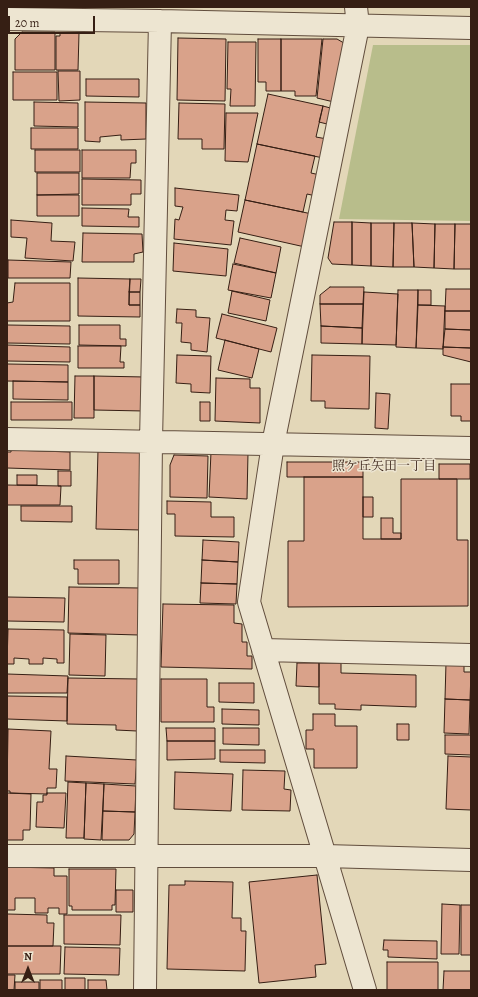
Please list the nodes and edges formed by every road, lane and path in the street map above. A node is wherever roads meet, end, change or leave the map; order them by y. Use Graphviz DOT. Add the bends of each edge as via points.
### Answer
graph roads {
  1 [pos="357,16"];
  2 [pos="7,19"];
  3 [pos="160,21"];
  4 [pos="471,28"];
  5 [pos="7,439"];
  6 [pos="151,441"];
  7 [pos="273,444"];
  8 [pos="471,448"];
  9 [pos="263,650"];
  10 [pos="471,655"];
  11 [pos="7,856"];
  12 [pos="147,856"];
  13 [pos="325,856"];
  14 [pos="471,860"];
  15 [pos="145,990"];
  16 [pos="365,990"];
  1 -- 3 [label="street"];
  1 -- 4 [label="street"];
  1 -- 7 [label="street"];
  2 -- 3 [label="street"];
  3 -- 6 [label="street"];
  5 -- 6 [label="street"];
  6 -- 7 [label="street"];
  6 -- 12 [label="street"];
  7 -- 8 [label="street"];
  7 -- 9 [label="street" via="249,602"];
  9 -- 10 [label="street"];
  9 -- 13 [label="street"];
  11 -- 12 [label="street"];
  12 -- 13 [label="street"];
  12 -- 15 [label="street"];
  13 -- 14 [label="street"];
  13 -- 16 [label="street"];
}
